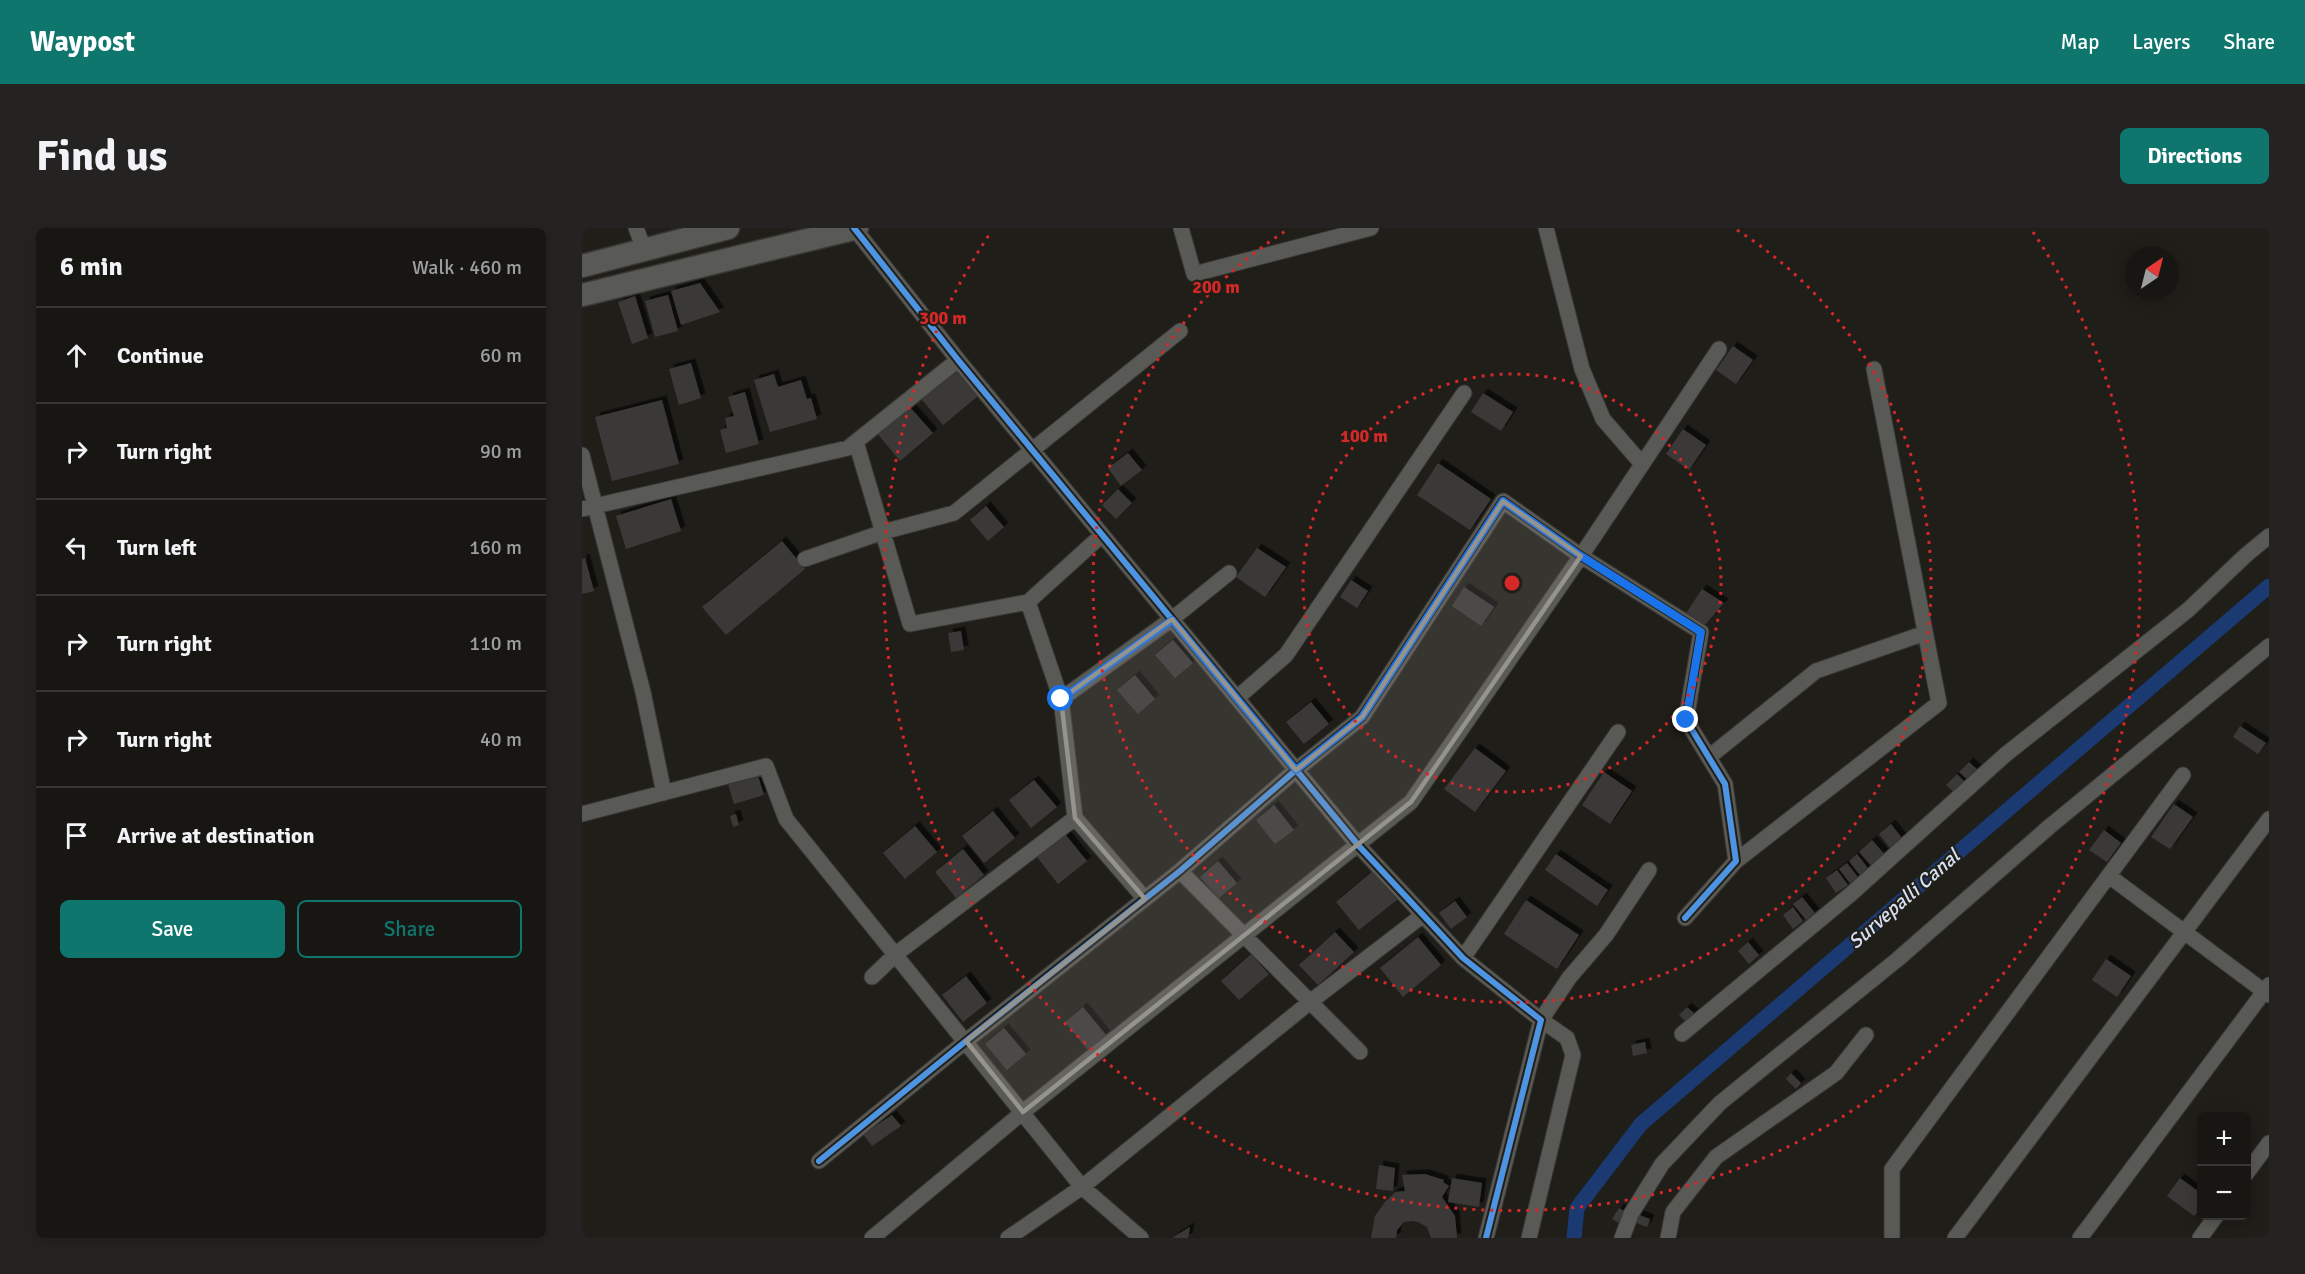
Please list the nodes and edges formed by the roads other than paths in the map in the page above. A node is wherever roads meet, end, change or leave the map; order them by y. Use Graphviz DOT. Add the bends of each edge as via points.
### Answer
graph roads {
  1 [pos="636,228"];
  2 [pos="728,228"];
  3 [pos="855,228"];
  4 [pos="1181,228"];
  5 [pos="1371,228"];
  6 [pos="1546,228"];
  7 [pos="644,249"];
  8 [pos="582,266"];
  9 [pos="582,295"];
  10 [pos="1180,331"];
  11 [pos="1719,349"];
  12 [pos="958,360"];
  13 [pos="1874,369"];
  14 [pos="1464,393"];
  15 [pos="856,442"];
  16 [pos="1033,450"];
  17 [pos="582,455"];
  18 [pos="1642,464"];
  19 [pos="588,508"];
  20 [pos="883,532"];
  21 [pos="1102,535"];
  22 [pos="2269,536"];
  23 [pos="1581,556"];
  24 [pos="805,559"];
  25 [pos="1229,573"];
  26 [pos="1028,602"];
  27 [pos="1172,620"];
  28 [pos="1925,633"];
  29 [pos="2269,646"];
  30 [pos="1237,698"];
  31 [pos="1061,699"];
  32 [pos="1618,732"];
  33 [pos="1709,757"];
  34 [pos="1296,770"];
  35 [pos="2183,775"];
  36 [pos="664,793"];
  37 [pos="582,814"];
  38 [pos="1075,818"];
  39 [pos="2269,819"];
  40 [pos="1358,845"];
  41 [pos="1736,861"];
  42 [pos="1648,870"];
  43 [pos="1180,871"];
  44 [pos="2109,876"];
  45 [pos="1145,899"];
  46 [pos="1423,915"];
  47 [pos="1685,918"];
  48 [pos="2185,931"];
  49 [pos="1244,936"];
  50 [pos="896,954"];
  51 [pos="1463,958"];
  52 [pos="873,977"];
  53 [pos="2268,991"];
  54 [pos="1310,1002"];
  55 [pos="1541,1020"];
  56 [pos="1682,1034"];
  57 [pos="1866,1035"];
  58 [pos="966,1041"];
  59 [pos="1360,1052"];
  60 [pos="1023,1112"];
  61 [pos="2269,1143"];
  62 [pos="819,1161"];
  63 [pos="2251,1168"];
  64 [pos="1082,1187"];
  65 [pos="2213,1220"];
  66 [pos="872,1238"];
  67 [pos="1008,1238"];
  68 [pos="1141,1238"];
  69 [pos="1486,1238"];
  70 [pos="1529,1238"];
  71 [pos="1623,1238"];
  72 [pos="1668,1238"];
  73 [pos="1892,1238"];
  74 [pos="1955,1238"];
  75 [pos="2080,1238"];
  76 [pos="2200,1238"];
  1 -- 7 [label="street"];
  2 -- 7 [label="main road"];
  3 -- 9 [label="main road"];
  3 -- 12 [label="street"];
  4 -- 5 [label="street" via="1194,274"];
  6 -- 18 [label="street" via="1582,369 1603,419"];
  7 -- 8 [label="main road"];
  10 -- 16 [label="street"];
  11 -- 18 [label="street"];
  12 -- 15 [label="street"];
  12 -- 16 [label="street"];
  13 -- 28 [label="street"];
  14 -- 30 [label="street" via="1286,655"];
  15 -- 19 [label="street" via="848,448"];
  15 -- 20 [label="street"];
  16 -- 20 [label="street" via="954,513"];
  16 -- 21 [label="street"];
  17 -- 19 [label="street"];
  18 -- 23 [label="street"];
  19 -- 36 [label="street" via="643,692"];
  20 -- 24 [label="street"];
  20 -- 26 [label="street" via="910,624"];
  21 -- 26 [label="street"];
  21 -- 27 [label="street"];
  22 -- 56 [label="street" via="2188,610 2005,755 1851,894"];
  23 -- 33 [label="street" via="1701,632 1686,720"];
  23 -- 34 [label="street" via="1503,501 1362,717"];
  23 -- 40 [label="street" via="1411,802"];
  25 -- 27 [label="street"];
  26 -- 31 [label="street"];
  27 -- 30 [label="street"];
  27 -- 31 [label="street"];
  28 -- 33 [label="street" via="1816,671"];
  28 -- 41 [label="street" via="1939,703"];
  29 -- 71 [label="street" via="1898,959 1720,1102 1662,1164 1631,1214"];
  30 -- 34 [label="street"];
  31 -- 38 [label="street"];
  32 -- 51 [label="street"];
  33 -- 41 [label="street" via="1725,784"];
  34 -- 40 [label="street"];
  34 -- 43 [label="street"];
  35 -- 44 [label="street"];
  36 -- 37 [label="street"];
  36 -- 50 [label="street" via="766,766 786,819"];
  38 -- 45 [label="street"];
  38 -- 50 [label="street"];
  39 -- 48 [label="street"];
  40 -- 46 [label="street"];
  40 -- 49 [label="street"];
  41 -- 47 [label="street"];
  42 -- 55 [label="street" via="1606,935 1569,978"];
  43 -- 45 [label="street"];
  43 -- 49 [label="street"];
  44 -- 48 [label="street"];
  44 -- 73 [label="street" via="1892,1168"];
  45 -- 58 [label="street"];
  46 -- 51 [label="street"];
  46 -- 54 [label="street"];
  48 -- 53 [label="street"];
  48 -- 74 [label="street"];
  49 -- 54 [label="street"];
  49 -- 60 [label="street"];
  50 -- 52 [label="street"];
  50 -- 58 [label="street"];
  51 -- 55 [label="street"];
  53 -- 75 [label="street"];
  54 -- 59 [label="street"];
  54 -- 64 [label="street"];
  55 -- 69 [label="street"];
  55 -- 70 [label="street" via="1567,1038 1573,1055"];
  57 -- 72 [label="street" via="1836,1073 1716,1157 1673,1212"];
  58 -- 60 [label="street"];
  58 -- 62 [label="street"];
  60 -- 64 [label="street"];
  60 -- 66 [label="street"];
  61 -- 63 [label="street"];
  64 -- 67 [label="street"];
  64 -- 68 [label="street"];
  65 -- 76 [label="street"];
}
